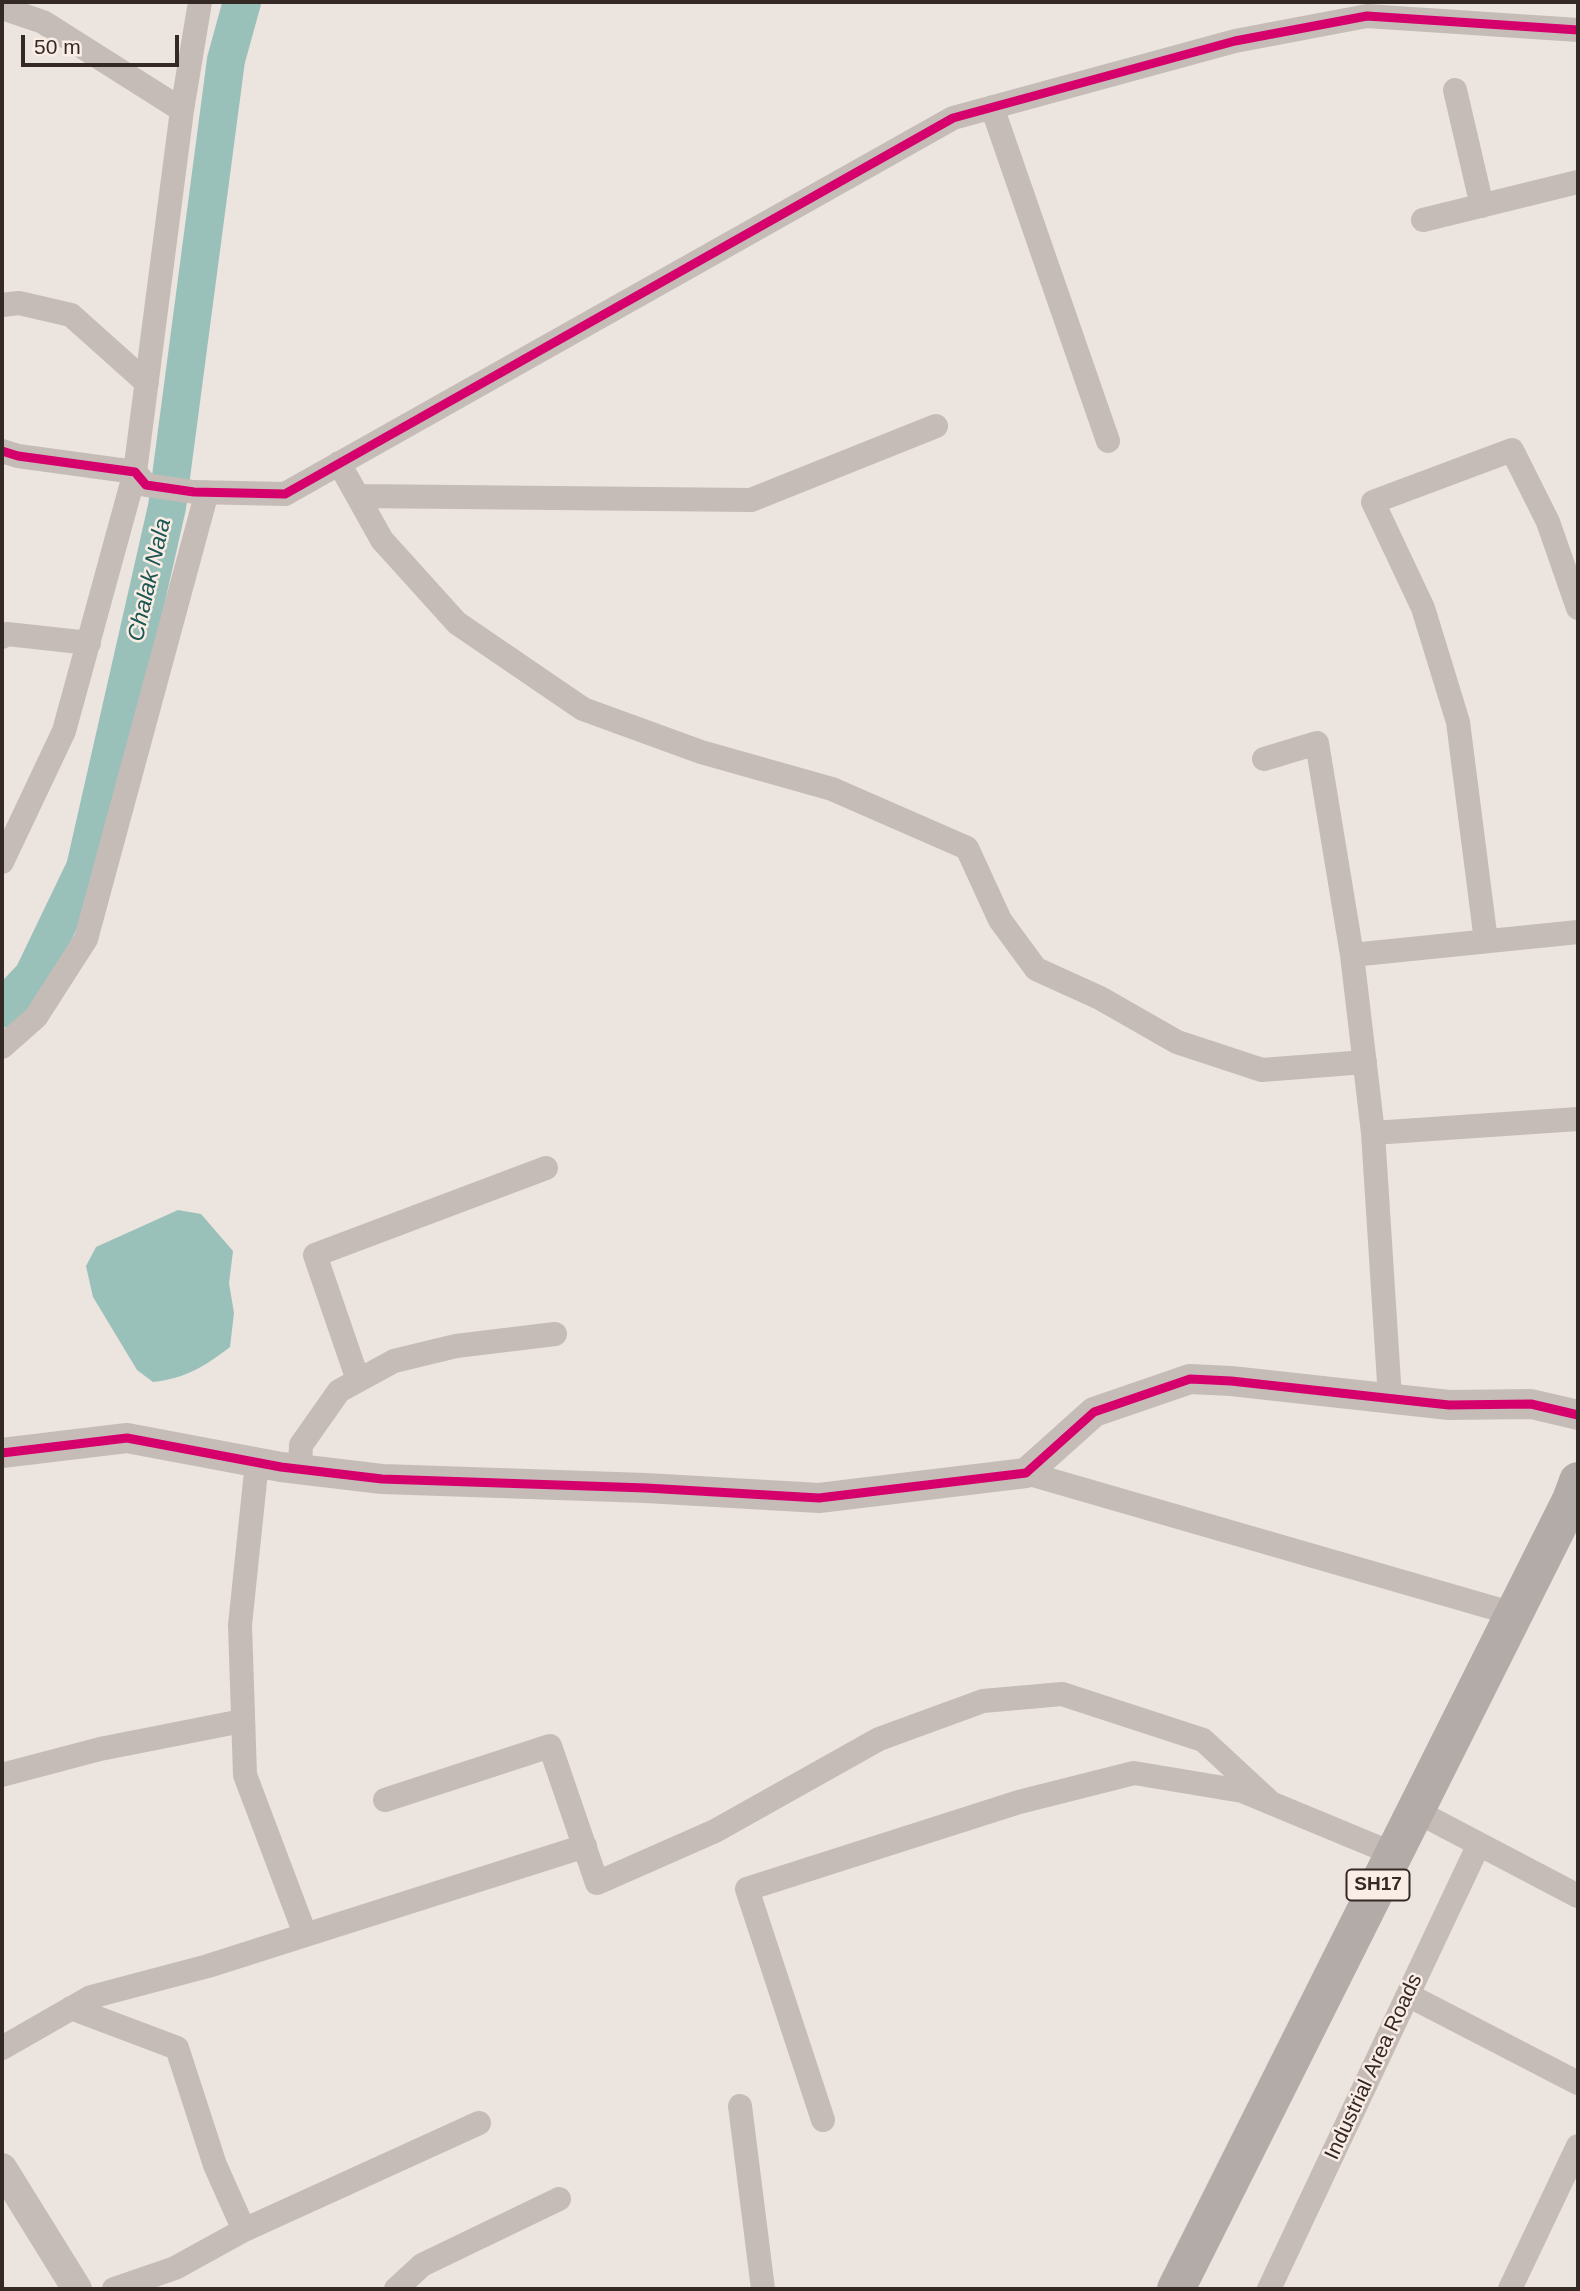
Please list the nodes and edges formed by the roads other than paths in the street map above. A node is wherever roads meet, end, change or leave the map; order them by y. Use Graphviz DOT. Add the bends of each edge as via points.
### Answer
graph roads {
  1 [pos="200,2"];
  2 [pos="12,8"];
  3 [pos="1578,30"];
  4 [pos="1455,90"];
  5 [pos="992,107"];
  6 [pos="182,110"];
  7 [pos="1578,182"];
  8 [pos="1482,206"];
  9 [pos="1423,220"];
  10 [pos="2,304"];
  11 [pos="147,383"];
  12 [pos="936,426"];
  13 [pos="1108,441"];
  14 [pos="2,451"];
  15 [pos="339,463"];
  16 [pos="140,479"];
  17 [pos="201,492"];
  18 [pos="358,496"];
  19 [pos="1578,608"];
  20 [pos="4,628"];
  21 [pos="89,643"];
  22 [pos="1264,760"];
  23 [pos="2,862"];
  24 [pos="1578,932"];
  25 [pos="1486,942"];
  26 [pos="1352,955"];
  27 [pos="2,1047"];
  28 [pos="1365,1062"];
  29 [pos="1578,1119"];
  30 [pos="1373,1133"];
  31 [pos="546,1168"];
  32 [pos="555,1335"];
  33 [pos="358,1380"];
  34 [pos="1390,1398"];
  35 [pos="1578,1415"];
  36 [pos="2,1453"];
  37 [pos="257,1462"];
  38 [pos="300,1469"];
  39 [pos="1026,1473"];
  40 [pos="1578,1481"];
  41 [pos="1514,1614"];
  42 [pos="242,1721"];
  43 [pos="2,1775"];
  44 [pos="385,1800"];
  45 [pos="1270,1802"];
  46 [pos="1416,1811"];
  47 [pos="1479,1844"];
  48 [pos="585,1846"];
  49 [pos="1394,1854"];
  50 [pos="1578,1896"];
  51 [pos="305,1934"];
  52 [pos="1408,1995"];
  53 [pos="71,2008"];
  54 [pos="2,2048"];
  55 [pos="1578,2083"];
  56 [pos="740,2106"];
  57 [pos="823,2120"];
  58 [pos="479,2123"];
  59 [pos="1578,2146"];
  60 [pos="2,2168"];
  61 [pos="559,2199"];
  62 [pos="244,2230"];
  63 [pos="76,2289"];
  64 [pos="114,2289"];
  65 [pos="396,2289"];
  66 [pos="763,2289"];
  67 [pos="1176,2289"];
  68 [pos="1269,2289"];
  69 [pos="1510,2289"];
  1 -- 6 [label="street"];
  2 -- 6 [label="street" via="43,22"];
  3 -- 5 [label="street" via="1367,16 1235,41"];
  4 -- 8 [label="street"];
  5 -- 13 [label="street"];
  5 -- 15 [label="street" via="953,118"];
  6 -- 11 [label="street"];
  7 -- 8 [label="street"];
  8 -- 9 [label="street"];
  10 -- 11 [label="street" via="19,303 71,315"];
  11 -- 16 [label="street"];
  12 -- 18 [label="street" via="751,500"];
  14 -- 16 [label="street"];
  15 -- 17 [label="street" via="285,494"];
  15 -- 18 [label="street"];
  16 -- 17 [label="street"];
  16 -- 21 [label="street"];
  17 -- 27 [label="street" via="86,939 36,1017"];
  18 -- 28 [label="street" via="382,540 457,623 583,709 701,752 832,789 967,848 1000,920 1036,969 1100,998 1177,1042 1262,1070"];
  19 -- 25 [label="street" via="1548,522 1512,450 1373,502 1423,608 1458,722"];
  20 -- 21 [label="street"];
  21 -- 23 [label="street" via="64,731"];
  22 -- 26 [label="street" via="1317,743"];
  24 -- 25 [label="street"];
  25 -- 26 [label="street"];
  26 -- 28 [label="street"];
  28 -- 30 [label="street"];
  29 -- 30 [label="street"];
  30 -- 34 [label="street"];
  31 -- 33 [label="street" via="315,1255"];
  32 -- 33 [label="street" via="456,1346 394,1360"];
  33 -- 38 [label="street" via="339,1391 301,1445"];
  34 -- 35 [label="street" via="1449,1405 1531,1404"];
  34 -- 39 [label="street" via="1190,1379 1094,1412"];
  36 -- 37 [label="street" via="127,1438"];
  37 -- 38 [label="street"];
  37 -- 42 [label="street" via="240,1625"];
  38 -- 39 [label="street" via="382,1479 819,1498"];
  39 -- 41 [label="street"];
  40 -- 41 [label="main road, SH17"];
  41 -- 46 [label="main road, SH17"];
  42 -- 43 [label="street" via="100,1749"];
  42 -- 51 [label="street" via="245,1775"];
  44 -- 48 [label="street" via="550,1746"];
  45 -- 48 [label="street" via="1203,1740 1062,1693 983,1701 879,1739 715,1831 597,1883"];
  45 -- 49 [label="street"];
  45 -- 57 [label="street" via="1242,1791 1134,1773 1019,1802 747,1889"];
  46 -- 47 [label="street"];
  46 -- 49 [label="main road, SH17"];
  47 -- 50 [label="street"];
  47 -- 52 [label="street, Industrial Area Roads"];
  48 -- 51 [label="street"];
  49 -- 67 [label="main road, SH17"];
  51 -- 53 [label="street" via="91,1997"];
  52 -- 55 [label="street"];
  52 -- 68 [label="street, Industrial Area Roads"];
  53 -- 54 [label="street"];
  53 -- 62 [label="street" via="177,2048 215,2165"];
  56 -- 66 [label="street"];
  58 -- 62 [label="street"];
  59 -- 69 [label="street"];
  60 -- 63 [label="street"];
  61 -- 65 [label="street" via="422,2265"];
  62 -- 64 [label="street" via="175,2268"];
}
